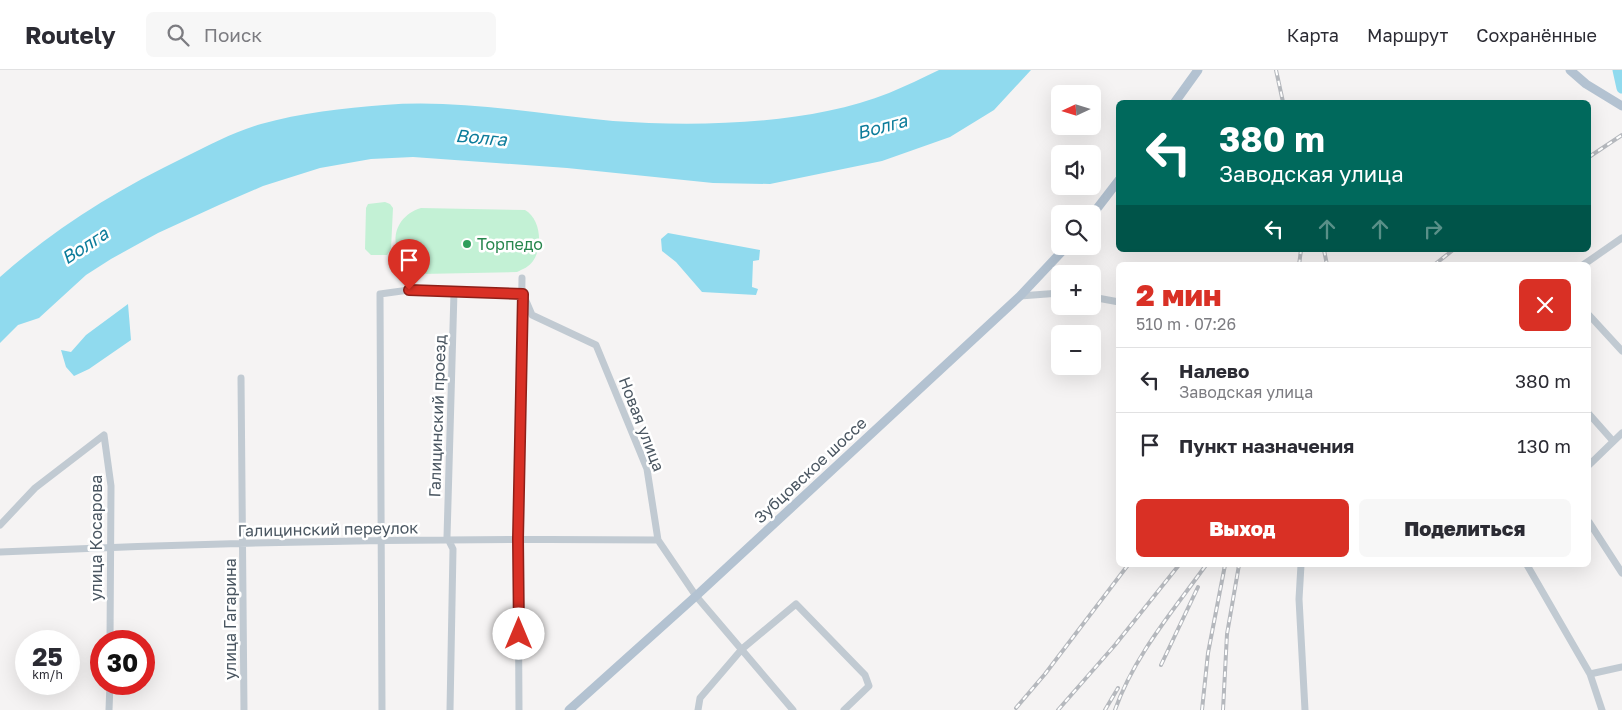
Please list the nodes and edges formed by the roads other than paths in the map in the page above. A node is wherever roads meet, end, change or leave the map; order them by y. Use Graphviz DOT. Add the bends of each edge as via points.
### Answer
graph roads {
  1 [pos="1198,70"];
  2 [pos="1570,70"];
  3 [pos="1176,100"];
  4 [pos="1622,106"];
  5 [pos="1116,184"];
  6 [pos="1100,205"];
  7 [pos="1622,238"];
  8 [pos="1059,255"];
  9 [pos="1587,262"];
  10 [pos="522,278"];
  11 [pos="454,292"];
  12 [pos="523,294"];
  13 [pos="1051,294"];
  14 [pos="1020,296"];
  15 [pos="1101,299"];
  16 [pos="1116,301"];
  17 [pos="1591,317"];
  18 [pos="1622,351"];
  19 [pos="241,378"];
  20 [pos="1591,416"];
  21 [pos="1622,433"];
  22 [pos="1613,441"];
  23 [pos="1591,463"];
  24 [pos="0,525"];
  25 [pos="1591,525"];
  26 [pos="518,539"];
  27 [pos="448,540"];
  28 [pos="658,540"];
  29 [pos="380,542"];
  30 [pos="243,544"];
  31 [pos="110,547"];
  32 [pos="0,552"];
  33 [pos="1301,567"];
  34 [pos="1528,567"];
  35 [pos="1621,570"];
  36 [pos="696,596"];
  37 [pos="110,630"];
  38 [pos="742,649"];
  39 [pos="1622,667"];
  40 [pos="1590,674"];
  41 [pos="110,695"];
  42 [pos="110,710"];
  43 [pos="244,710"];
  44 [pos="382,710"];
  45 [pos="450,710"];
  46 [pos="519,710"];
  47 [pos="569,710"];
  48 [pos="698,710"];
  49 [pos="793,710"];
  50 [pos="844,710"];
  51 [pos="1304,710"];
  52 [pos="1602,710"];
  1 -- 3 [label="main road"];
  2 -- 4 [label="main road"];
  5 -- 6 [label="main road"];
  7 -- 9 [label="street"];
  8 -- 14 [label="main road, Зубцовское шоссе"];
  10 -- 12 [label="street"];
  11 -- 12 [label="street"];
  11 -- 27 [label="street, Галицинский проезд"];
  11 -- 29 [label="street" via="409,290 380,294"];
  12 -- 26 [label="street"];
  12 -- 28 [label="street, Новая улица" via="532,315 596,345 647,469"];
  13 -- 14 [label="street"];
  14 -- 36 [label="main road, Зубцовское шоссе"];
  15 -- 16 [label="street"];
  17 -- 18 [label="street"];
  19 -- 30 [label="street, улица Гагарина"];
  20 -- 22 [label="street"];
  21 -- 22 [label="street"];
  22 -- 23 [label="street"];
  24 -- 31 [label="street, улица Косарова" via="35,488 104,435 111,486"];
  25 -- 35 [label="street"];
  26 -- 27 [label="street, Галицинский переулок"];
  26 -- 28 [label="street, Галицинский переулок"];
  26 -- 46 [label="street"];
  27 -- 29 [label="street, Галицинский переулок"];
  27 -- 45 [label="street, Галицинский проезд" via="453,549"];
  28 -- 36 [label="street, Новая улица"];
  29 -- 30 [label="street, Галицинский переулок"];
  29 -- 44 [label="street"];
  30 -- 31 [label="street, Галицинский переулок"];
  30 -- 43 [label="street, улица Гагарина"];
  31 -- 32 [label="street, Галицинский переулок"];
  31 -- 37 [label="street, улица Косарова"];
  33 -- 51 [label="street" via="1299,599"];
  34 -- 40 [label="street"];
  36 -- 38 [label="street, Новая улица"];
  36 -- 47 [label="main road, Зубцовское шоссе"];
  38 -- 48 [label="street" via="700,698"];
  38 -- 49 [label="street, Новая улица"];
  38 -- 50 [label="street" via="796,604 865,675 869,686"];
  39 -- 40 [label="street"];
  40 -- 52 [label="street"];
  41 -- 42 [label="street"];
}
